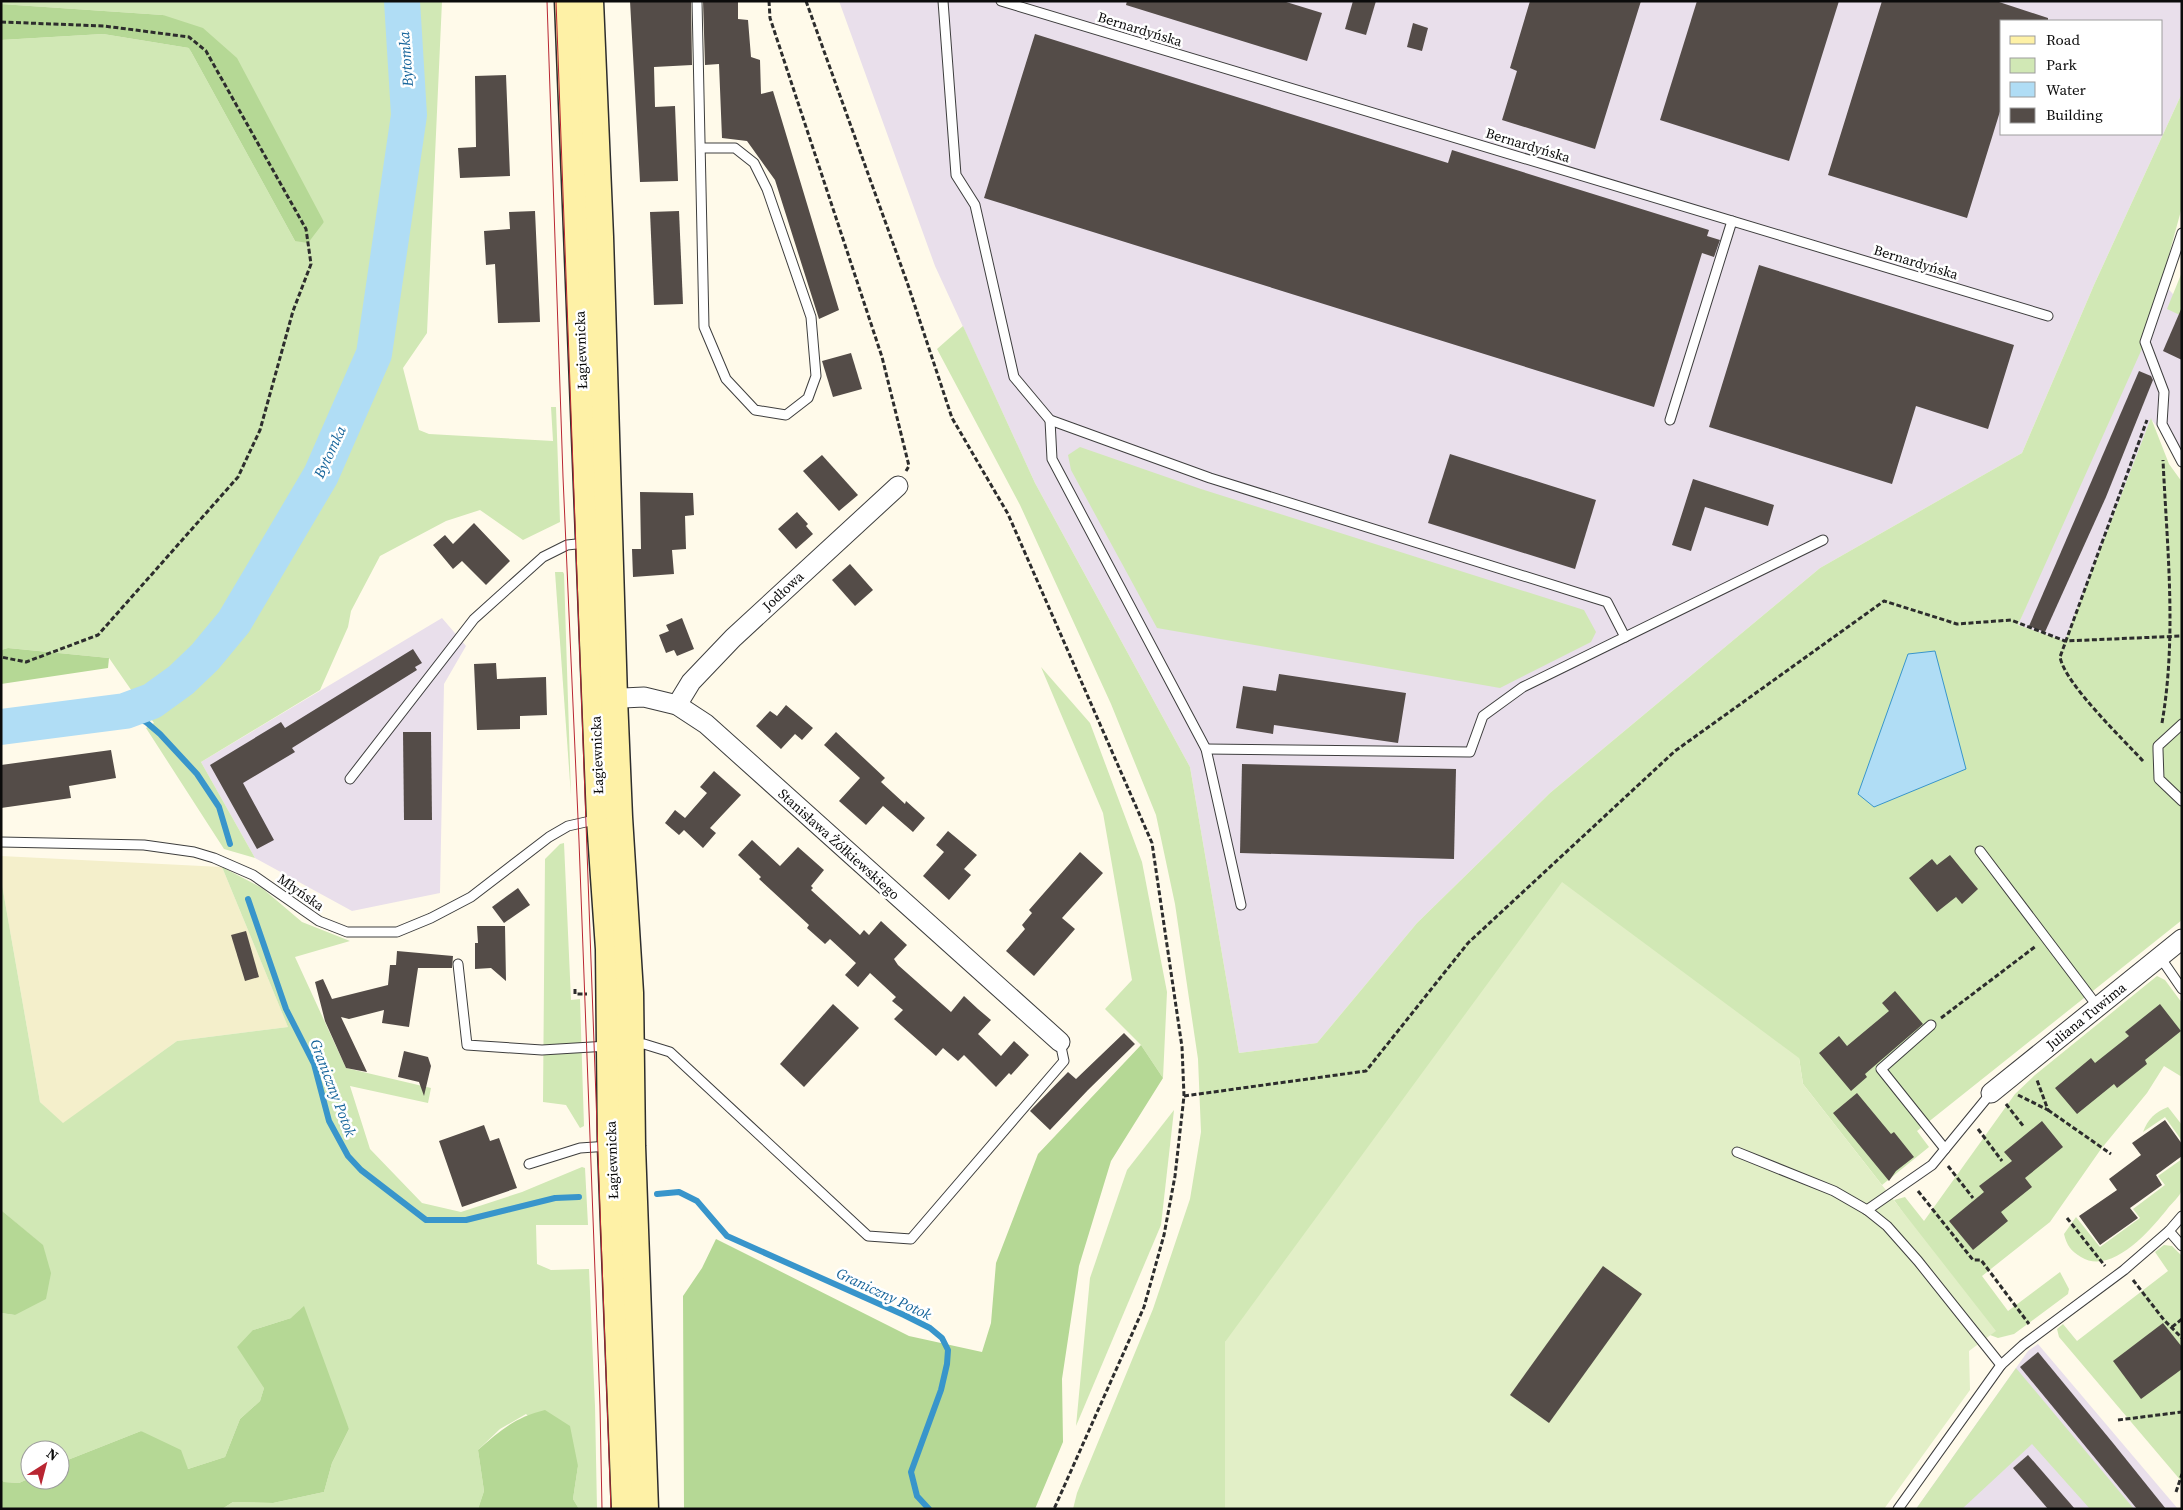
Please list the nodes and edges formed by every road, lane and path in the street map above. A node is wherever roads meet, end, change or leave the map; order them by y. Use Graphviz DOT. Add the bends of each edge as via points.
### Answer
graph roads {
  1 [pos="568,1"];
  2 [pos="590,1"];
  3 [pos="697,1"];
  4 [pos="769,1"];
  5 [pos="806,1"];
  6 [pos="943,1"];
  7 [pos="1001,1"];
  8 [pos="1,22"];
  9 [pos="702,148"];
  10 [pos="1732,221"];
  11 [pos="2182,233"];
  12 [pos="2048,316"];
  13 [pos="2164,401"];
  14 [pos="1050,420"];
  15 [pos="1670,420"];
  16 [pos="2162,424"];
  17 [pos="2182,462"];
  18 [pos="898,486"];
  19 [pos="1823,540"];
  20 [pos="599,542"];
  21 [pos="2182,636"];
  22 [pos="1625,637"];
  23 [pos="2171,637"];
  24 [pos="2065,641"];
  25 [pos="1,657"];
  26 [pos="605,699"];
  27 [pos="678,705"];
  28 [pos="2182,724"];
  29 [pos="2158,746"];
  30 [pos="1206,749"];
  31 [pos="350,779"];
  32 [pos="2160,779"];
  33 [pos="2182,801"];
  34 [pos="609,818"];
  35 [pos="1,842"];
  36 [pos="1980,851"];
  37 [pos="1241,905"];
  38 [pos="2182,939"];
  39 [pos="2047,940"];
  40 [pos="2160,957"];
  41 [pos="458,964"];
  42 [pos="2182,989"];
  43 [pos="2098,1007"];
  44 [pos="1931,1025"];
  45 [pos="1060,1042"];
  46 [pos="620,1045"];
  47 [pos="2039,1054"];
  48 [pos="1995,1090"];
  49 [pos="1184,1096"];
  50 [pos="2048,1110"];
  51 [pos="1970,1119"];
  52 [pos="2024,1126"];
  53 [pos="621,1146"];
  54 [pos="1737,1152"];
  55 [pos="1942,1152"];
  56 [pos="2111,1154"];
  57 [pos="2002,1162"];
  58 [pos="529,1164"];
  59 [pos="1910,1180"];
  60 [pos="1973,1198"];
  61 [pos="1867,1210"];
  62 [pos="2182,1216"];
  63 [pos="2067,1218"];
  64 [pos="2169,1231"];
  65 [pos="2182,1246"];
  66 [pos="2124,1270"];
  67 [pos="2114,1278"];
  68 [pos="2182,1319"];
  69 [pos="2172,1327"];
  70 [pos="2036,1335"];
  71 [pos="2182,1338"];
  72 [pos="2001,1365"];
  73 [pos="2182,1412"];
  74 [pos="2118,1420"];
  75 [pos="2182,1474"];
  76 [pos="2176,1492"];
  77 [pos="625,1509"];
  78 [pos="645,1509"];
  79 [pos="1054,1509"];
  80 [pos="1898,1509"];
  1 -- 20 [label="main road, Łagiewnicka"];
  2 -- 20 [label="main road, Łagiewnicka" via="600,246"];
  3 -- 9 [label="lane"];
  4 -- 18 [label="path" via="770,18 882,357 909,466"];
  5 -- 49 [label="path" via="952,418 1008,514 1152,843 1182,1047"];
  6 -- 14 [label="lane" via="956,175 975,205 1014,377"];
  7 -- 10 [label="lane, Bernardyńska"];
  8 -- 25 [label="path" via="104,26 189,37 206,51 306,229 311,264 293,311 260,430 238,477 98,635 26,662"];
  9 -- 9 [label="lane" via="704,327 726,379 755,410 786,415 808,398 816,376 811,317 767,188 754,162 735,148"];
  10 -- 12 [label="lane, Bernardyńska"];
  10 -- 15 [label="lane"];
  11 -- 13 [label="lane" via="2145,342 2164,392"];
  13 -- 16 [label="lane"];
  13 -- 24 [label="path" via="2148,419"];
  14 -- 22 [label="lane" via="1210,478 1608,602"];
  14 -- 30 [label="lane" via="1052,459"];
  16 -- 17 [label="lane"];
  16 -- 23 [label="path"];
  18 -- 27 [label="street, Jodłowa" via="733,638 691,682"];
  19 -- 22 [label="lane"];
  20 -- 26 [label="main road, Łagiewnicka"];
  20 -- 31 [label="lane" via="567,545 543,557 474,619"];
  21 -- 23 [label="path"];
  22 -- 30 [label="lane" via="1523,687 1483,716 1470,752"];
  23 -- 24 [label="path"];
  23 -- 29 [label="path" via="2168,690"];
  24 -- 32 [label="path" via="2060,657 2062,664 2087,700"];
  24 -- 49 [label="path" via="2011,620 1957,624 1884,601 1675,751 1468,943 1366,1071"];
  26 -- 27 [label="street, Stanisława Żółkiewskiego" via="644,697"];
  26 -- 34 [label="main road, Łagiewnicka"];
  27 -- 45 [label="street, Stanisława Żółkiewskiego" via="706,724"];
  28 -- 29 [label="lane"];
  29 -- 32 [label="lane"];
  30 -- 37 [label="lane"];
  32 -- 33 [label="lane"];
  34 -- 35 [label="lane, Młyńska" via="568,826 471,897 398,932 347,932 312,917 253,875 194,852 144,845"];
  34 -- 46 [label="main road, Łagiewnicka" via="610,949"];
  36 -- 39 [label="lane"];
  38 -- 40 [label="street, Juliana Tuwima"];
  39 -- 43 [label="lane"];
  39 -- 44 [label="path"];
  40 -- 42 [label="lane"];
  40 -- 43 [label="street, Juliana Tuwima"];
  41 -- 46 [label="lane" via="467,1045 542,1050"];
  43 -- 47 [label="street, Juliana Tuwima"];
  44 -- 55 [label="lane" via="1881,1069"];
  45 -- 46 [label="lane" via="1064,1061 911,1238 868,1236 670,1052 644,1044"];
  46 -- 53 [label="main road, Łagiewnicka"];
  47 -- 48 [label="street, Juliana Tuwima"];
  47 -- 50 [label="path" via="2035,1075"];
  48 -- 50 [label="path"];
  48 -- 51 [label="lane"];
  48 -- 52 [label="path"];
  49 -- 79 [label="path" via="1164,1235 1144,1307"];
  50 -- 56 [label="path"];
  51 -- 55 [label="lane"];
  51 -- 57 [label="path"];
  53 -- 58 [label="lane" via="580,1148"];
  53 -- 77 [label="main road, Łagiewnicka"];
  53 -- 78 [label="main road, Łagiewnicka"];
  54 -- 61 [label="lane" via="1834,1191"];
  55 -- 59 [label="lane" via="1932,1165"];
  55 -- 60 [label="path"];
  59 -- 61 [label="lane"];
  59 -- 70 [label="path" via="1973,1260 1981,1260"];
  61 -- 72 [label="lane" via="1887,1226"];
  62 -- 64 [label="lane"];
  63 -- 67 [label="path"];
  64 -- 65 [label="lane"];
  64 -- 66 [label="lane"];
  66 -- 67 [label="lane"];
  66 -- 69 [label="path"];
  67 -- 70 [label="lane"];
  68 -- 69 [label="path"];
  69 -- 71 [label="path"];
  70 -- 72 [label="lane"];
  72 -- 80 [label="lane"];
  73 -- 74 [label="path"];
  75 -- 76 [label="path"];
}
